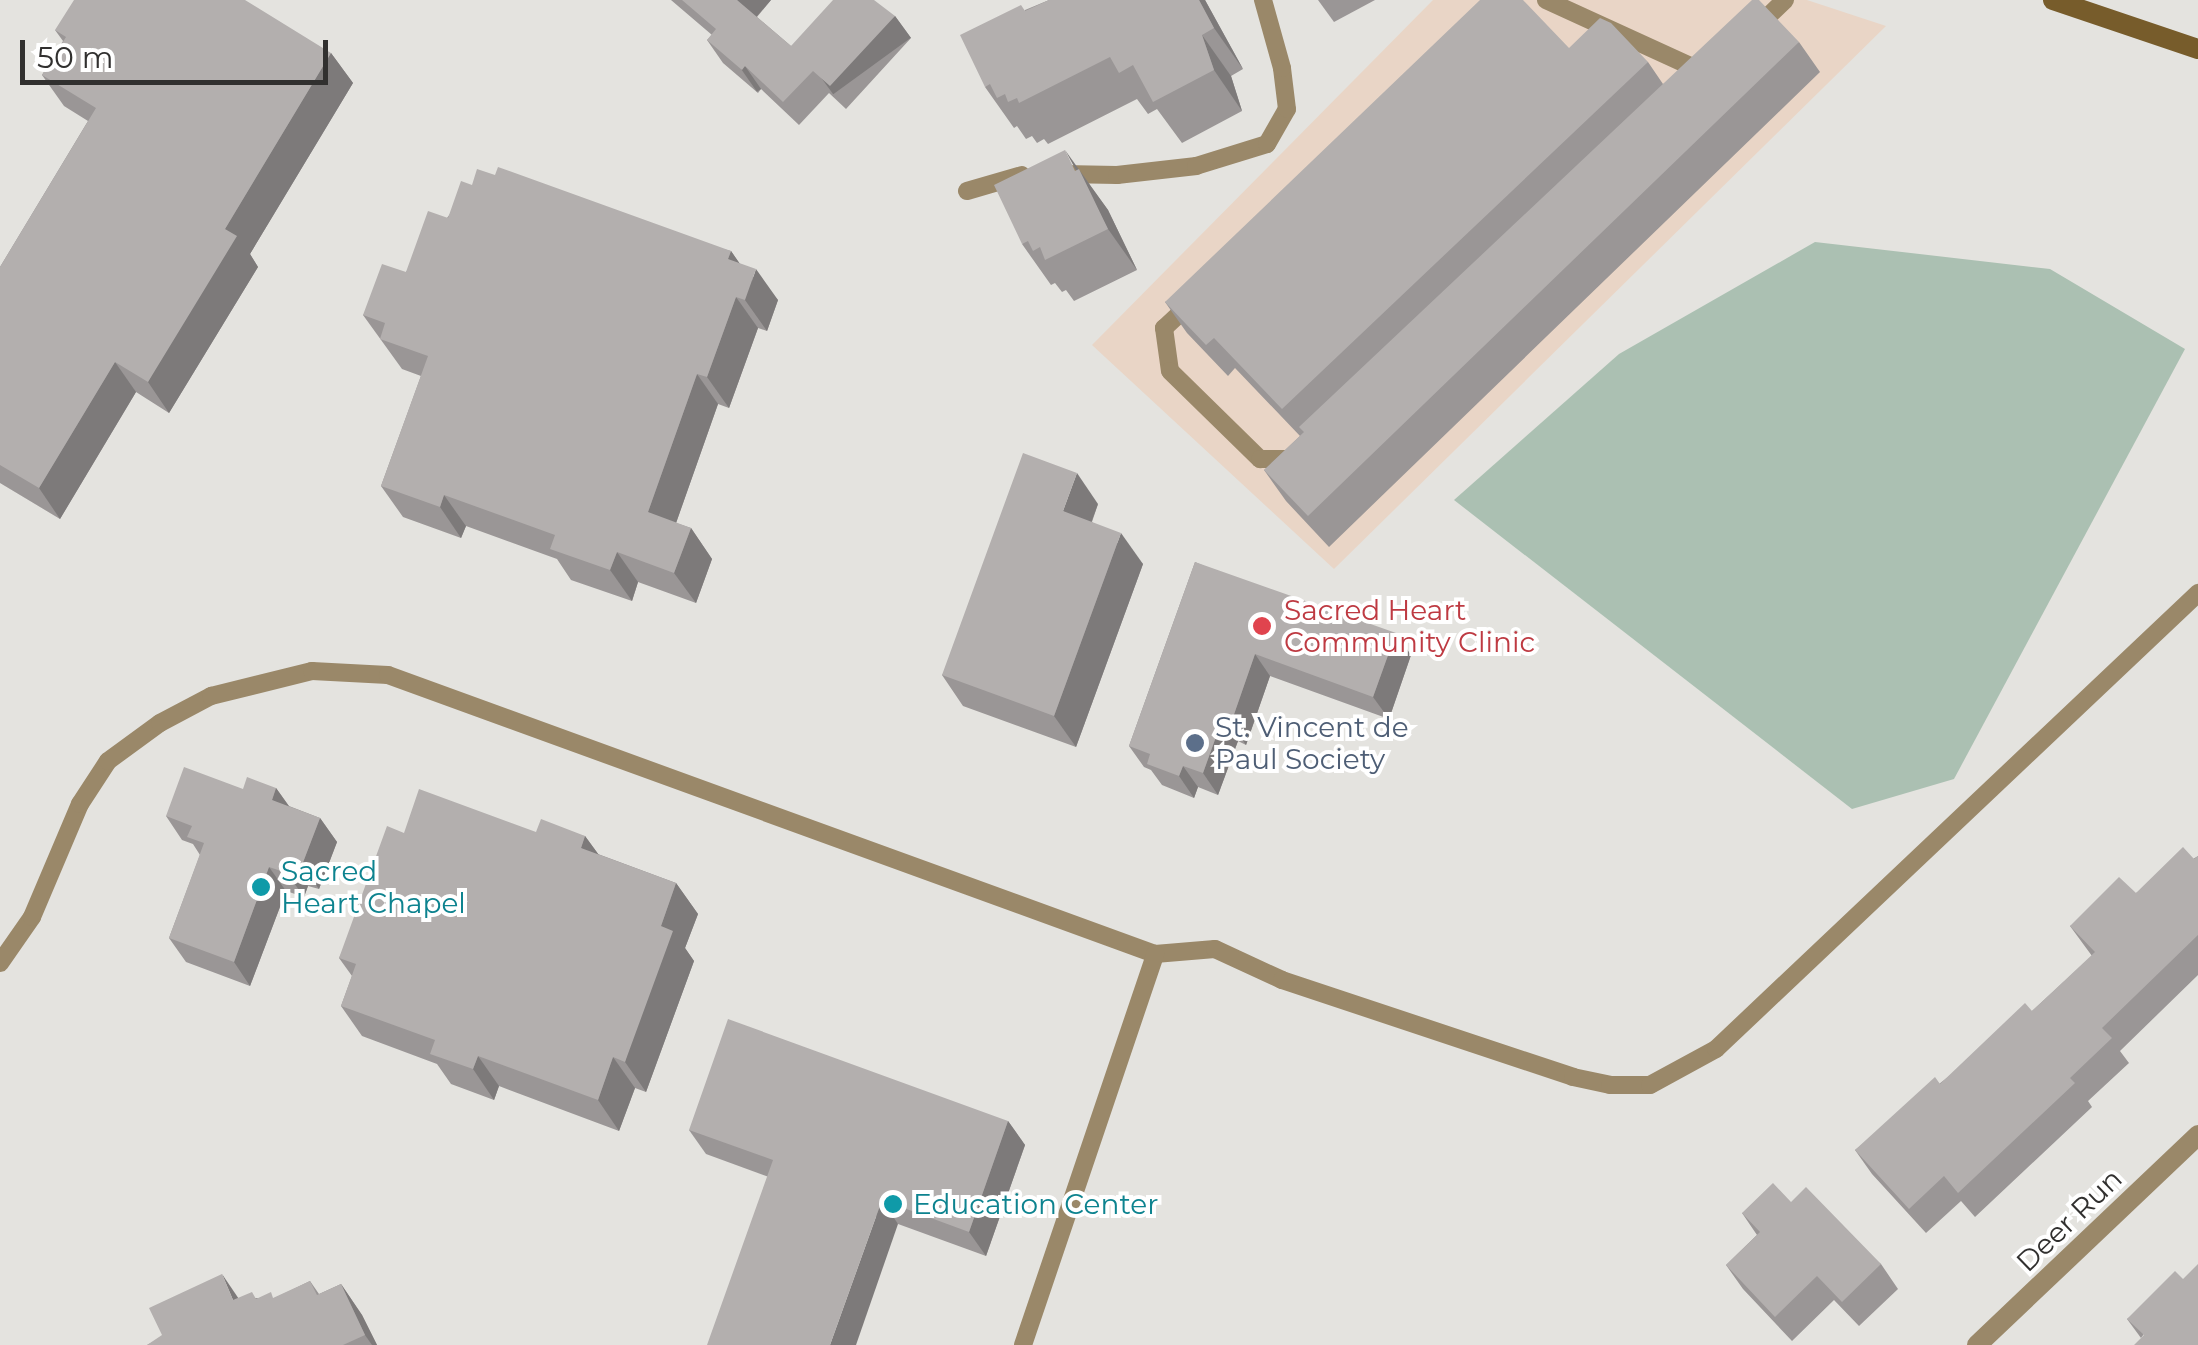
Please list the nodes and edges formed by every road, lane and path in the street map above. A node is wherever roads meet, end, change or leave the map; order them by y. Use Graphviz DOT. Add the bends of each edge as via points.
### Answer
graph roads {
  1 [pos="1264,0"];
  2 [pos="1546,0"];
  3 [pos="1785,0"];
  4 [pos="2054,0"];
  5 [pos="1742,41"];
  6 [pos="2198,50"];
  7 [pos="1706,75"];
  8 [pos="967,191"];
  9 [pos="1208,287"];
  10 [pos="1315,446"];
  11 [pos="2198,593"];
  12 [pos="1155,954"];
  13 [pos="0,963"];
  14 [pos="2198,1135"];
  15 [pos="1023,1345"];
  16 [pos="1977,1345"];
  1 -- 8 [label="lane" via="1287,109 1267,144 1196,166 1029,173"];
  2 -- 7 [label="lane"];
  3 -- 5 [label="lane"];
  4 -- 6 [label="main road"];
  9 -- 10 [label="lane" via="1164,328 1170,371 1260,459 1300,459"];
  11 -- 12 [label="lane" via="1716,1049 1650,1085 1573,1077 1282,980 1215,949"];
  12 -- 13 [label="lane" via="388,675 312,670 211,696 108,761 80,804 32,917"];
  12 -- 15 [label="lane"];
  14 -- 16 [label="street, Deer Run"];
}
